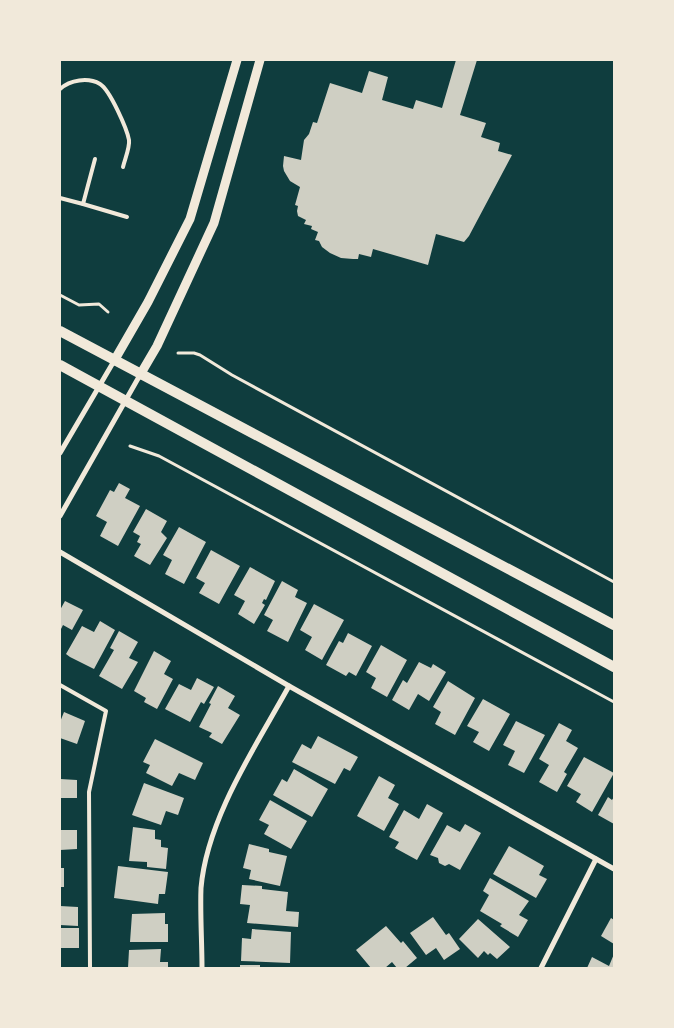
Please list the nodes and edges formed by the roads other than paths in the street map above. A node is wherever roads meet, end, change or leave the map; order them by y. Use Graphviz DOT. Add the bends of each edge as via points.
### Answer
graph roads {
  1 [pos="237,60"];
  2 [pos="260,60"];
  3 [pos="60,89"];
  4 [pos="95,159"];
  5 [pos="124,167"];
  6 [pos="60,198"];
  7 [pos="83,204"];
  8 [pos="127,217"];
  9 [pos="60,331"];
  10 [pos="114,361"];
  11 [pos="60,365"];
  12 [pos="140,374"];
  13 [pos="99,386"];
  14 [pos="126,400"];
  15 [pos="60,453"];
  16 [pos="60,516"];
  17 [pos="60,552"];
  18 [pos="614,625"];
  19 [pos="614,667"];
  20 [pos="60,685"];
  21 [pos="289,686"];
  22 [pos="596,859"];
  23 [pos="614,869"];
  24 [pos="90,968"];
  25 [pos="202,968"];
  26 [pos="541,968"];
  1 -- 10 [label="street" via="190,218"];
  2 -- 12 [label="street" via="214,223"];
  3 -- 5 [label="lane" via="66,84 85,80 101,84 115,104 130,141"];
  4 -- 7 [label="lane"];
  6 -- 7 [label="lane"];
  7 -- 8 [label="lane"];
  9 -- 10 [label="main road"];
  10 -- 12 [label="main road"];
  10 -- 13 [label="street"];
  11 -- 13 [label="main road"];
  12 -- 14 [label="street"];
  12 -- 18 [label="main road"];
  13 -- 14 [label="main road"];
  13 -- 15 [label="street"];
  14 -- 16 [label="street"];
  14 -- 19 [label="main road"];
  17 -- 21 [label="street"];
  20 -- 24 [label="lane" via="106,710 89,792"];
  21 -- 22 [label="street"];
  21 -- 25 [label="street" via="243,768 212,835 202,887"];
  22 -- 23 [label="street"];
  22 -- 26 [label="street"];
}
